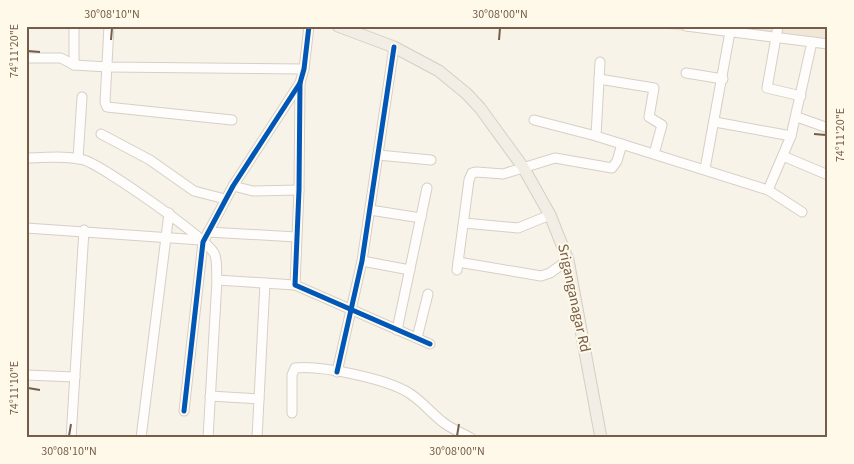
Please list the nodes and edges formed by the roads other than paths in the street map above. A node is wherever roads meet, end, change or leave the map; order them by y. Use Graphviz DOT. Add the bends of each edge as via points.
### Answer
graph roads {
  1 [pos="74,26"];
  2 [pos="109,26"];
  3 [pos="309,26"];
  4 [pos="338,26"];
  5 [pos="686,26"];
  6 [pos="778,26"];
  7 [pos="730,32"];
  8 [pos="776,37"];
  9 [pos="812,42"];
  10 [pos="828,44"];
  11 [pos="394,47"];
  12 [pos="26,58"];
  13 [pos="600,62"];
  14 [pos="74,65"];
  15 [pos="108,66"];
  16 [pos="304,69"];
  17 [pos="686,73"];
  18 [pos="599,79"];
  19 [pos="723,79"];
  20 [pos="300,82"];
  21 [pos="82,96"];
  22 [pos="801,96"];
  23 [pos="796,117"];
  24 [pos="232,120"];
  25 [pos="534,120"];
  26 [pos="715,122"];
  27 [pos="828,128"];
  28 [pos="101,134"];
  29 [pos="596,136"];
  30 [pos="791,136"];
  31 [pos="622,144"];
  32 [pos="654,154"];
  33 [pos="378,155"];
  34 [pos="783,156"];
  35 [pos="26,158"];
  36 [pos="78,159"];
  37 [pos="431,160"];
  38 [pos="524,167"];
  39 [pos="705,169"];
  40 [pos="828,175"];
  41 [pos="232,186"];
  42 [pos="427,188"];
  43 [pos="299,190"];
  44 [pos="768,190"];
  45 [pos="226,199"];
  46 [pos="370,210"];
  47 [pos="802,212"];
  48 [pos="168,213"];
  49 [pos="550,215"];
  50 [pos="421,218"];
  51 [pos="464,223"];
  52 [pos="26,228"];
  53 [pos="84,230"];
  54 [pos="208,232"];
  55 [pos="296,237"];
  56 [pos="165,238"];
  57 [pos="202,241"];
  58 [pos="568,260"];
  59 [pos="362,261"];
  60 [pos="410,270"];
  61 [pos="217,280"];
  62 [pos="265,282"];
  63 [pos="294,285"];
  64 [pos="428,294"];
  65 [pos="352,309"];
  66 [pos="397,330"];
  67 [pos="417,338"];
  68 [pos="430,344"];
  69 [pos="337,372"];
  70 [pos="26,376"];
  71 [pos="75,377"];
  72 [pos="210,396"];
  73 [pos="259,399"];
  74 [pos="184,411"];
  75 [pos="292,413"];
  76 [pos="71,438"];
  77 [pos="142,438"];
  78 [pos="208,438"];
  79 [pos="257,438"];
  80 [pos="471,438"];
  81 [pos="601,438"];
  1 -- 14 [label="street"];
  2 -- 15 [label="street"];
  3 -- 16 [label="street"];
  4 -- 11 [label="main road, Sriganganagar Rd"];
  5 -- 7 [label="street"];
  6 -- 8 [label="street"];
  7 -- 8 [label="street"];
  7 -- 19 [label="street"];
  8 -- 9 [label="street"];
  8 -- 22 [label="street" via="767,88"];
  9 -- 10 [label="street"];
  9 -- 22 [label="street"];
  11 -- 33 [label="street"];
  11 -- 38 [label="main road, Sriganganagar Rd" via="439,71 467,94"];
  12 -- 14 [label="street" via="60,58"];
  13 -- 18 [label="street"];
  14 -- 15 [label="street"];
  15 -- 16 [label="street"];
  15 -- 24 [label="street" via="107,107"];
  16 -- 20 [label="street"];
  17 -- 19 [label="street"];
  18 -- 29 [label="street"];
  18 -- 32 [label="street" via="654,88 649,117 662,125"];
  19 -- 26 [label="street"];
  20 -- 41 [label="street"];
  20 -- 43 [label="street"];
  21 -- 36 [label="street"];
  22 -- 23 [label="street"];
  23 -- 27 [label="street"];
  23 -- 30 [label="street"];
  25 -- 29 [label="street"];
  26 -- 30 [label="street"];
  26 -- 39 [label="street"];
  28 -- 45 [label="street" via="150,160 194,190"];
  29 -- 31 [label="street"];
  30 -- 34 [label="street"];
  31 -- 32 [label="street"];
  31 -- 38 [label="street" via="612,168 555,158"];
  32 -- 39 [label="street"];
  33 -- 37 [label="street"];
  33 -- 46 [label="street"];
  34 -- 40 [label="street"];
  34 -- 44 [label="street"];
  35 -- 36 [label="street"];
  36 -- 48 [label="street" via="90,163"];
  38 -- 49 [label="main road, Sriganganagar Rd"];
  38 -- 51 [label="street" via="504,174 472,173"];
  39 -- 44 [label="street"];
  41 -- 43 [label="street" via="253,191"];
  41 -- 45 [label="street"];
  42 -- 50 [label="street"];
  43 -- 55 [label="street"];
  44 -- 47 [label="street"];
  45 -- 54 [label="street"];
  46 -- 50 [label="street"];
  46 -- 59 [label="street"];
  48 -- 56 [label="street"];
  48 -- 57 [label="street"];
  49 -- 51 [label="street" via="518,228"];
  49 -- 58 [label="main road, Sriganganagar Rd"];
  50 -- 60 [label="street"];
  51 -- 58 [label="street" via="457,266 540,276"];
  52 -- 53 [label="street"];
  53 -- 56 [label="street"];
  53 -- 71 [label="street"];
  54 -- 55 [label="street"];
  54 -- 57 [label="street"];
  55 -- 63 [label="street"];
  56 -- 57 [label="street"];
  56 -- 77 [label="street"];
  57 -- 61 [label="street" via="216,257"];
  57 -- 74 [label="street"];
  58 -- 81 [label="main road, Sriganganagar Rd"];
  59 -- 60 [label="street"];
  59 -- 65 [label="street"];
  60 -- 66 [label="street"];
  61 -- 62 [label="street"];
  61 -- 72 [label="street"];
  62 -- 63 [label="street"];
  62 -- 73 [label="street"];
  63 -- 65 [label="street"];
  64 -- 67 [label="street"];
  65 -- 66 [label="street"];
  65 -- 69 [label="street"];
  66 -- 67 [label="street"];
  67 -- 68 [label="street"];
  69 -- 75 [label="street" via="294,368"];
  69 -- 80 [label="street" via="383,381 404,390 443,422"];
  70 -- 71 [label="street"];
  71 -- 76 [label="street"];
  72 -- 73 [label="street"];
  72 -- 78 [label="street"];
  73 -- 79 [label="street"];
}
